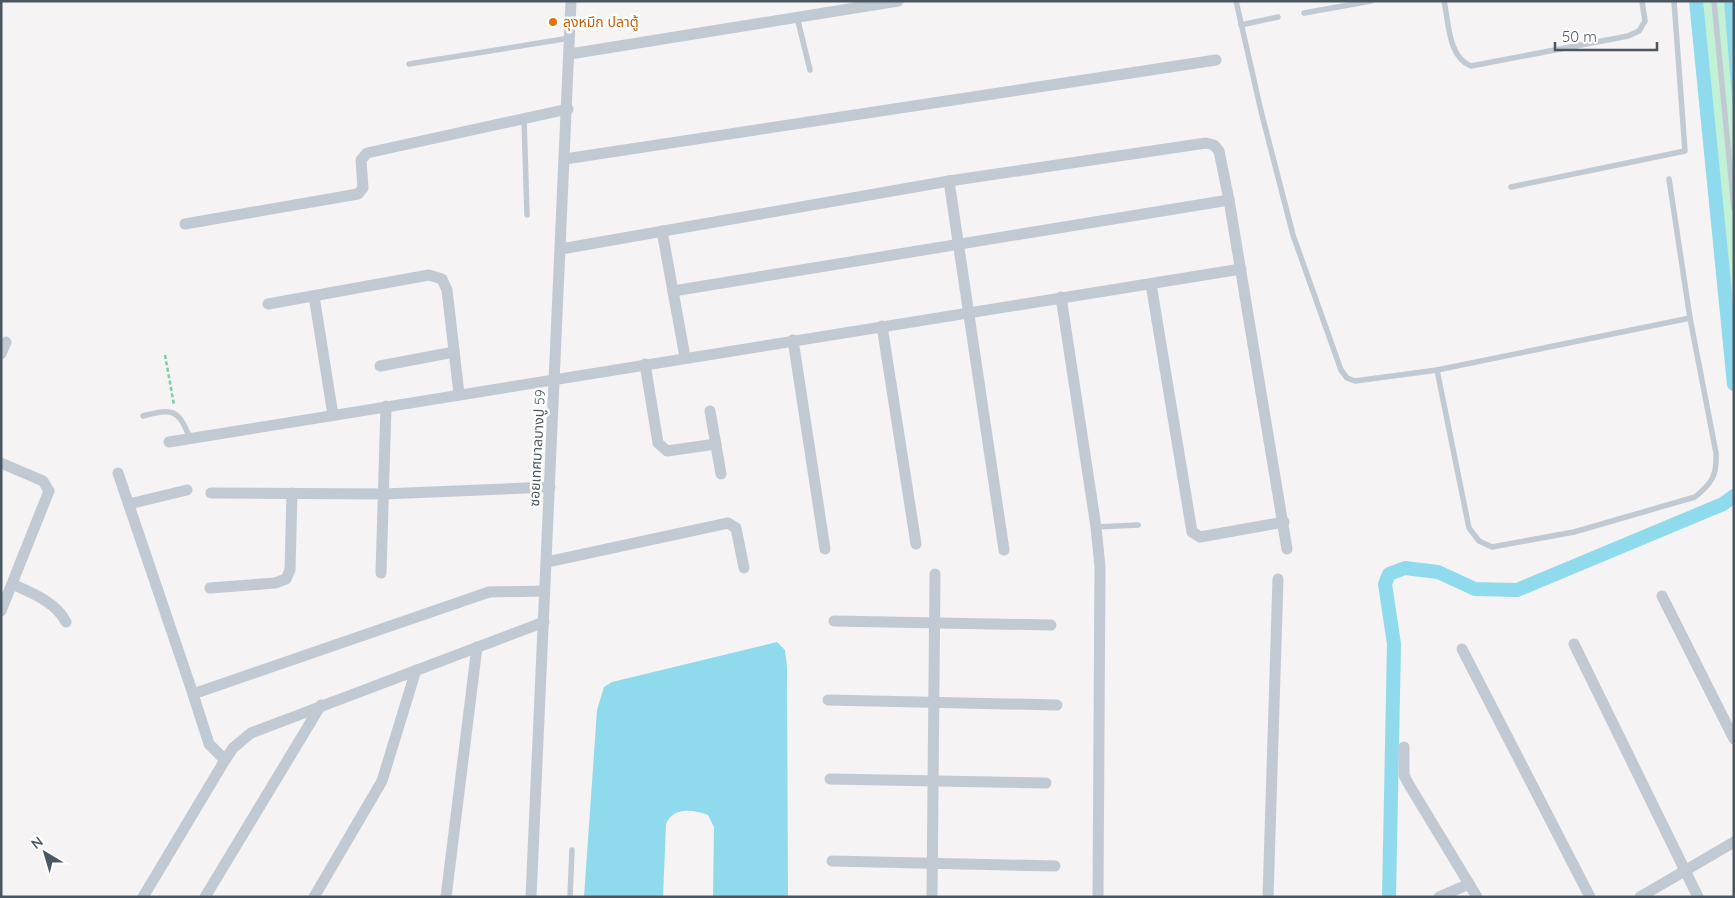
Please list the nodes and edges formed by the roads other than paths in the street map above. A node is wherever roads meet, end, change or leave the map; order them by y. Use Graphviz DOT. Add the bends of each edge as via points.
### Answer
graph roads {
  1 [pos="571,1"];
  2 [pos="898,1"];
  3 [pos="1236,1"];
  4 [pos="1371,1"];
  5 [pos="1444,1"];
  6 [pos="1642,1"];
  7 [pos="1674,1"];
  8 [pos="1714,1"];
  9 [pos="1304,13"];
  10 [pos="797,17"];
  11 [pos="1278,17"];
  12 [pos="1241,24"];
  13 [pos="570,38"];
  14 [pos="570,54"];
  15 [pos="1216,60"];
  16 [pos="409,64"];
  17 [pos="810,70"];
  18 [pos="568,109"];
  19 [pos="524,119"];
  20 [pos="565,159"];
  21 [pos="1669,179"];
  22 [pos="949,181"];
  23 [pos="1511,187"];
  24 [pos="1229,200"];
  25 [pos="1734,209"];
  26 [pos="527,215"];
  27 [pos="185,224"];
  28 [pos="662,231"];
  29 [pos="958,244"];
  30 [pos="561,249"];
  31 [pos="1241,269"];
  32 [pos="1151,284"];
  33 [pos="673,291"];
  34 [pos="314,296"];
  35 [pos="1061,297"];
  36 [pos="268,304"];
  37 [pos="968,314"];
  38 [pos="1690,318"];
  39 [pos="882,326"];
  40 [pos="793,340"];
  41 [pos="6,342"];
  42 [pos="454,352"];
  43 [pos="1,354"];
  44 [pos="685,357"];
  45 [pos="645,364"];
  46 [pos="380,366"];
  47 [pos="1437,370"];
  48 [pos="555,378"];
  49 [pos="459,394"];
  50 [pos="386,406"];
  51 [pos="710,412"];
  52 [pos="333,415"];
  53 [pos="143,416"];
  54 [pos="190,438"];
  55 [pos="169,442"];
  56 [pos="716,444"];
  57 [pos="1,463"];
  58 [pos="118,473"];
  59 [pos="721,474"];
  60 [pos="550,487"];
  61 [pos="186,490"];
  62 [pos="211,493"];
  63 [pos="292,493"];
  64 [pos="384,494"];
  65 [pos="129,504"];
  66 [pos="1284,522"];
  67 [pos="1138,525"];
  68 [pos="1096,527"];
  69 [pos="916,544"];
  70 [pos="825,549"];
  71 [pos="1287,549"];
  72 [pos="1004,550"];
  73 [pos="547,562"];
  74 [pos="744,568"];
  75 [pos="381,573"];
  76 [pos="935,574"];
  77 [pos="1278,579"];
  78 [pos="12,584"];
  79 [pos="210,588"];
  80 [pos="544,591"];
  81 [pos="1662,596"];
  82 [pos="1,611"];
  83 [pos="834,621"];
  84 [pos="935,621"];
  85 [pos="66,622"];
  86 [pos="544,622"];
  87 [pos="1051,625"];
  88 [pos="1574,644"];
  89 [pos="477,647"];
  90 [pos="1462,649"];
  91 [pos="416,670"];
  92 [pos="193,694"];
  93 [pos="828,700"];
  94 [pos="934,702"];
  95 [pos="321,705"];
  96 [pos="1057,705"];
  97 [pos="1734,739"];
  98 [pos="1404,747"];
  99 [pos="225,760"];
  100 [pos="830,779"];
  101 [pos="934,782"];
  102 [pos="1046,783"];
  103 [pos="1734,842"];
  104 [pos="572,850"];
  105 [pos="832,860"];
  106 [pos="932,863"];
  107 [pos="1054,866"];
  108 [pos="1685,871"];
  109 [pos="1469,884"];
  110 [pos="143,897"];
  111 [pos="205,897"];
  112 [pos="314,897"];
  113 [pos="446,897"];
  114 [pos="531,897"];
  115 [pos="570,897"];
  116 [pos="932,897"];
  117 [pos="1098,897"];
  118 [pos="1268,897"];
  119 [pos="1439,897"];
  120 [pos="1477,897"];
  121 [pos="1590,897"];
  122 [pos="1640,897"];
  123 [pos="1698,897"];
  1 -- 13 [label="street, ซอยเทศบาลบางปู 59"];
  2 -- 10 [label="street"];
  3 -- 12 [label="lane"];
  4 -- 9 [label="lane"];
  5 -- 6 [label="lane" via="1455,53 1463,63 1471,66 1639,32 1645,21"];
  7 -- 23 [label="lane" via="1685,151"];
  8 -- 25 [label="lane"];
  10 -- 14 [label="street"];
  10 -- 17 [label="lane"];
  11 -- 12 [label="lane"];
  12 -- 47 [label="lane" via="1293,235 1341,370 1347,378 1355,381"];
  13 -- 14 [label="street, ซอยเทศบาลบางปู 59"];
  13 -- 16 [label="lane"];
  14 -- 18 [label="street, ซอยเทศบาลบางปู 59"];
  15 -- 20 [label="street"];
  18 -- 19 [label="street"];
  18 -- 20 [label="street, ซอยเทศบาลบางปู 59"];
  19 -- 26 [label="lane"];
  19 -- 27 [label="street" via="367,153 361,160 363,188 358,194"];
  20 -- 30 [label="street, ซอยเทศบาลบางปู 59"];
  21 -- 38 [label="lane"];
  22 -- 24 [label="street" via="1206,142 1219,151"];
  22 -- 28 [label="street"];
  22 -- 29 [label="street"];
  24 -- 29 [label="street"];
  24 -- 31 [label="street"];
  28 -- 30 [label="street"];
  28 -- 33 [label="street"];
  29 -- 33 [label="street"];
  29 -- 37 [label="street"];
  30 -- 48 [label="street, ซอยเทศบาลบางปู 59"];
  31 -- 32 [label="street"];
  31 -- 66 [label="street"];
  32 -- 35 [label="street"];
  32 -- 66 [label="street" via="1192,532 1200,537"];
  33 -- 44 [label="street"];
  34 -- 36 [label="street"];
  34 -- 42 [label="street" via="436,276 446,284"];
  34 -- 52 [label="street"];
  35 -- 37 [label="street"];
  35 -- 68 [label="street"];
  37 -- 39 [label="street"];
  37 -- 72 [label="street"];
  38 -- 47 [label="lane"];
  38 -- 47 [label="lane" via="1716,453 1717,469 1710,485 1695,497 1574,532 1492,547 1479,541 1469,528"];
  39 -- 40 [label="street"];
  39 -- 69 [label="street"];
  40 -- 44 [label="street"];
  40 -- 70 [label="street"];
  41 -- 43 [label="street"];
  42 -- 46 [label="street"];
  42 -- 49 [label="street"];
  44 -- 45 [label="street"];
  45 -- 48 [label="street"];
  45 -- 56 [label="street" via="661,448 667,451"];
  48 -- 49 [label="street"];
  48 -- 60 [label="street, ซอยเทศบาลบางปู 59"];
  49 -- 50 [label="street"];
  50 -- 52 [label="street"];
  50 -- 64 [label="street"];
  51 -- 56 [label="street"];
  52 -- 54 [label="street"];
  53 -- 54 [label="lane" via="164,410 176,414"];
  54 -- 55 [label="street"];
  56 -- 59 [label="street"];
  57 -- 78 [label="street" via="43,480 49,491"];
  58 -- 65 [label="street"];
  60 -- 64 [label="street"];
  60 -- 73 [label="street, ซอยเทศบาลบางปู 59"];
  61 -- 65 [label="street"];
  62 -- 63 [label="street"];
  63 -- 64 [label="street"];
  63 -- 79 [label="street" via="290,570 286,579 275,584"];
  64 -- 75 [label="street"];
  65 -- 92 [label="street"];
  66 -- 71 [label="street"];
  67 -- 68 [label="lane"];
  68 -- 117 [label="street" via="1100,567"];
  73 -- 74 [label="street" via="728,523 736,528"];
  73 -- 80 [label="street, ซอยเทศบาลบางปู 59"];
  76 -- 84 [label="street"];
  77 -- 118 [label="street"];
  78 -- 82 [label="street"];
  78 -- 85 [label="street" via="61,611"];
  80 -- 86 [label="street, ซอยเทศบาลบางปู 59"];
  80 -- 92 [label="street" via="489,592"];
  81 -- 97 [label="street"];
  83 -- 84 [label="street"];
  84 -- 87 [label="street"];
  84 -- 94 [label="street"];
  86 -- 89 [label="street"];
  86 -- 114 [label="street, ซอยเทศบาลบางปู 59"];
  88 -- 108 [label="street"];
  89 -- 91 [label="street"];
  89 -- 113 [label="street"];
  90 -- 121 [label="street"];
  91 -- 95 [label="street"];
  91 -- 112 [label="street" via="382,781"];
  92 -- 99 [label="street" via="208,744"];
  93 -- 94 [label="street"];
  94 -- 96 [label="street"];
  94 -- 101 [label="street"];
  95 -- 99 [label="street" via="251,733 233,748"];
  95 -- 111 [label="street"];
  98 -- 109 [label="street" via="1404,775 1408,784"];
  99 -- 110 [label="street"];
  100 -- 101 [label="street"];
  101 -- 102 [label="street"];
  101 -- 106 [label="street"];
  103 -- 108 [label="street"];
  104 -- 115 [label="lane"];
  105 -- 106 [label="street"];
  106 -- 107 [label="street"];
  106 -- 116 [label="street"];
  108 -- 122 [label="street"];
  108 -- 123 [label="street"];
  109 -- 119 [label="street"];
  109 -- 120 [label="street"];
}
